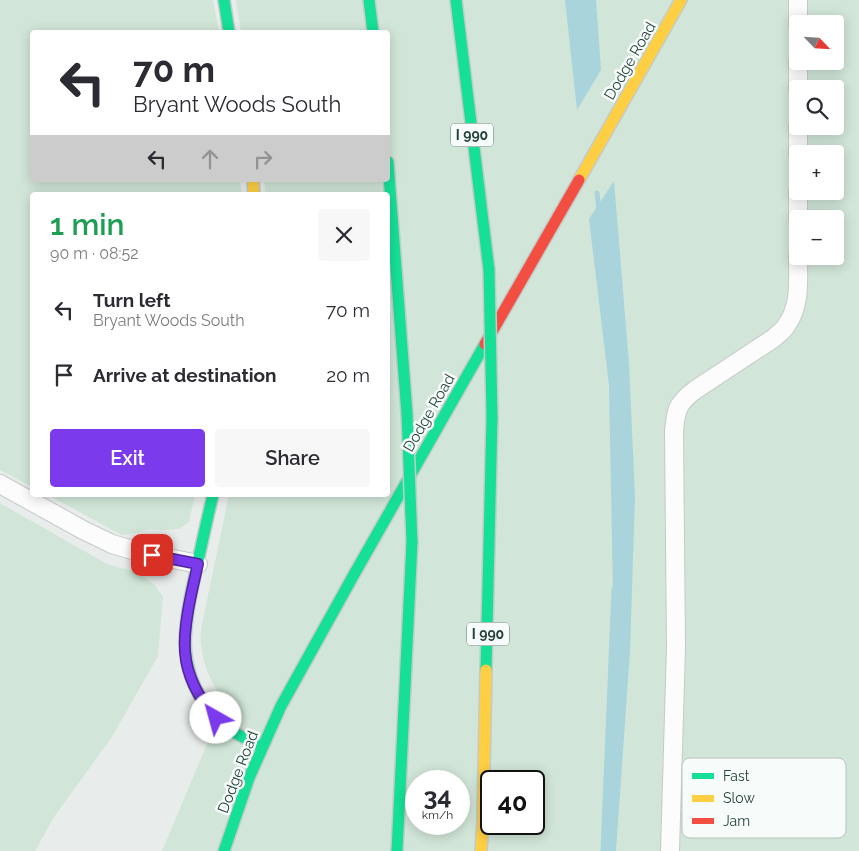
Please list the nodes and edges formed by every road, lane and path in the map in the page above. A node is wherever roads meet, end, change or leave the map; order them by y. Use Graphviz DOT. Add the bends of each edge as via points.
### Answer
graph roads {
  1 [pos="224,0"];
  2 [pos="369,0"];
  3 [pos="456,0"];
  4 [pos="681,0"];
  5 [pos="798,0"];
  6 [pos="798,15"];
  7 [pos="229,30"];
  8 [pos="373,30"];
  9 [pos="390,180"];
  10 [pos="798,265"];
  11 [pos="0,484"];
  12 [pos="212,497"];
  13 [pos="198,564"];
  14 [pos="262,747"];
  15 [pos="224,851"];
  16 [pos="397,851"];
  17 [pos="481,851"];
  18 [pos="670,851"];
  1 -- 7 [label="main road"];
  2 -- 8 [label="main road"];
  3 -- 17 [label="main road, I 990, bridge" via="489,270 492,417"];
  4 -- 14 [label="main road, Dodge Road" via="352,578 281,706"];
  5 -- 6 [label="street"];
  9 -- 16 [label="main road, bridge" via="407,414 412,542"];
  10 -- 18 [label="street" via="795,311 785,328 684,398 676,413 676,647"];
  11 -- 13 [label="street" via="112,544"];
  12 -- 13 [label="main road"];
  13 -- 14 [label="main road" via="186,629 185,652 189,670 201,698 216,718 238,735"];
  14 -- 15 [label="main road, Dodge Road"];
}
